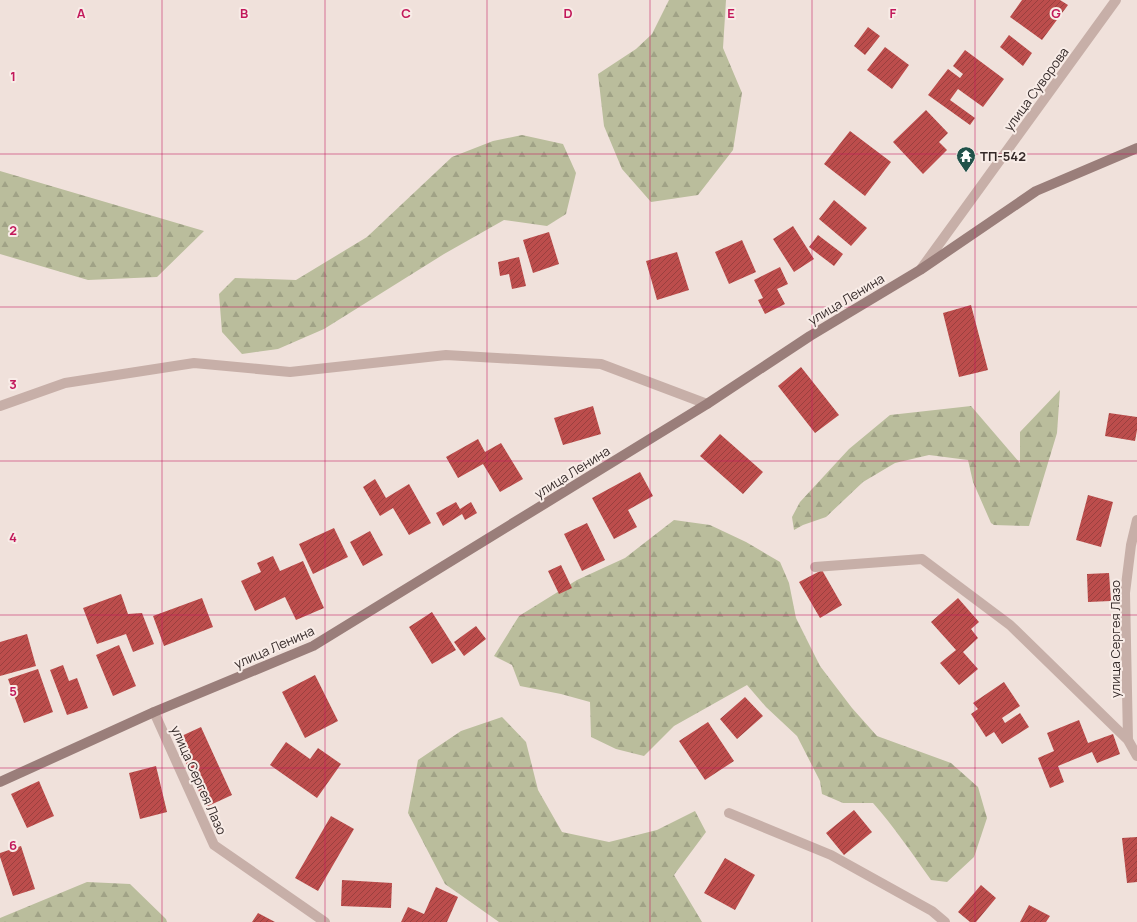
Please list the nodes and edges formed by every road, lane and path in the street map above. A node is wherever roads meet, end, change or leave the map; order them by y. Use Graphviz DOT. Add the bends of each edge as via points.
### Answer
graph roads {
  1 [pos="1116,0"];
  2 [pos="1137,148"];
  3 [pos="920,270"];
  4 [pos="708,404"];
  5 [pos="0,406"];
  6 [pos="1137,520"];
  7 [pos="815,567"];
  8 [pos="154,712"];
  9 [pos="1128,740"];
  10 [pos="1137,756"];
  11 [pos="0,782"];
  12 [pos="730,813"];
  13 [pos="325,922"];
  14 [pos="945,922"];
  1 -- 3 [label="street, улица Суворова"];
  2 -- 3 [label="main road, улица Ленина" via="1036,191"];
  3 -- 4 [label="main road, улица Ленина" via="810,336"];
  4 -- 5 [label="street" via="601,364 446,355 290,372 194,363 65,383"];
  4 -- 8 [label="main road, улица Ленина" via="313,646"];
  6 -- 9 [label="street, улица Сергея Лазо" via="1131,546 1126,593"];
  7 -- 9 [label="street" via="922,559 1010,625"];
  8 -- 11 [label="main road, улица Ленина"];
  8 -- 13 [label="street, улица Сергея Лазо" via="214,845"];
  9 -- 10 [label="street, улица Сергея Лазо"];
  12 -- 14 [label="street" via="831,855 932,911"];
}
